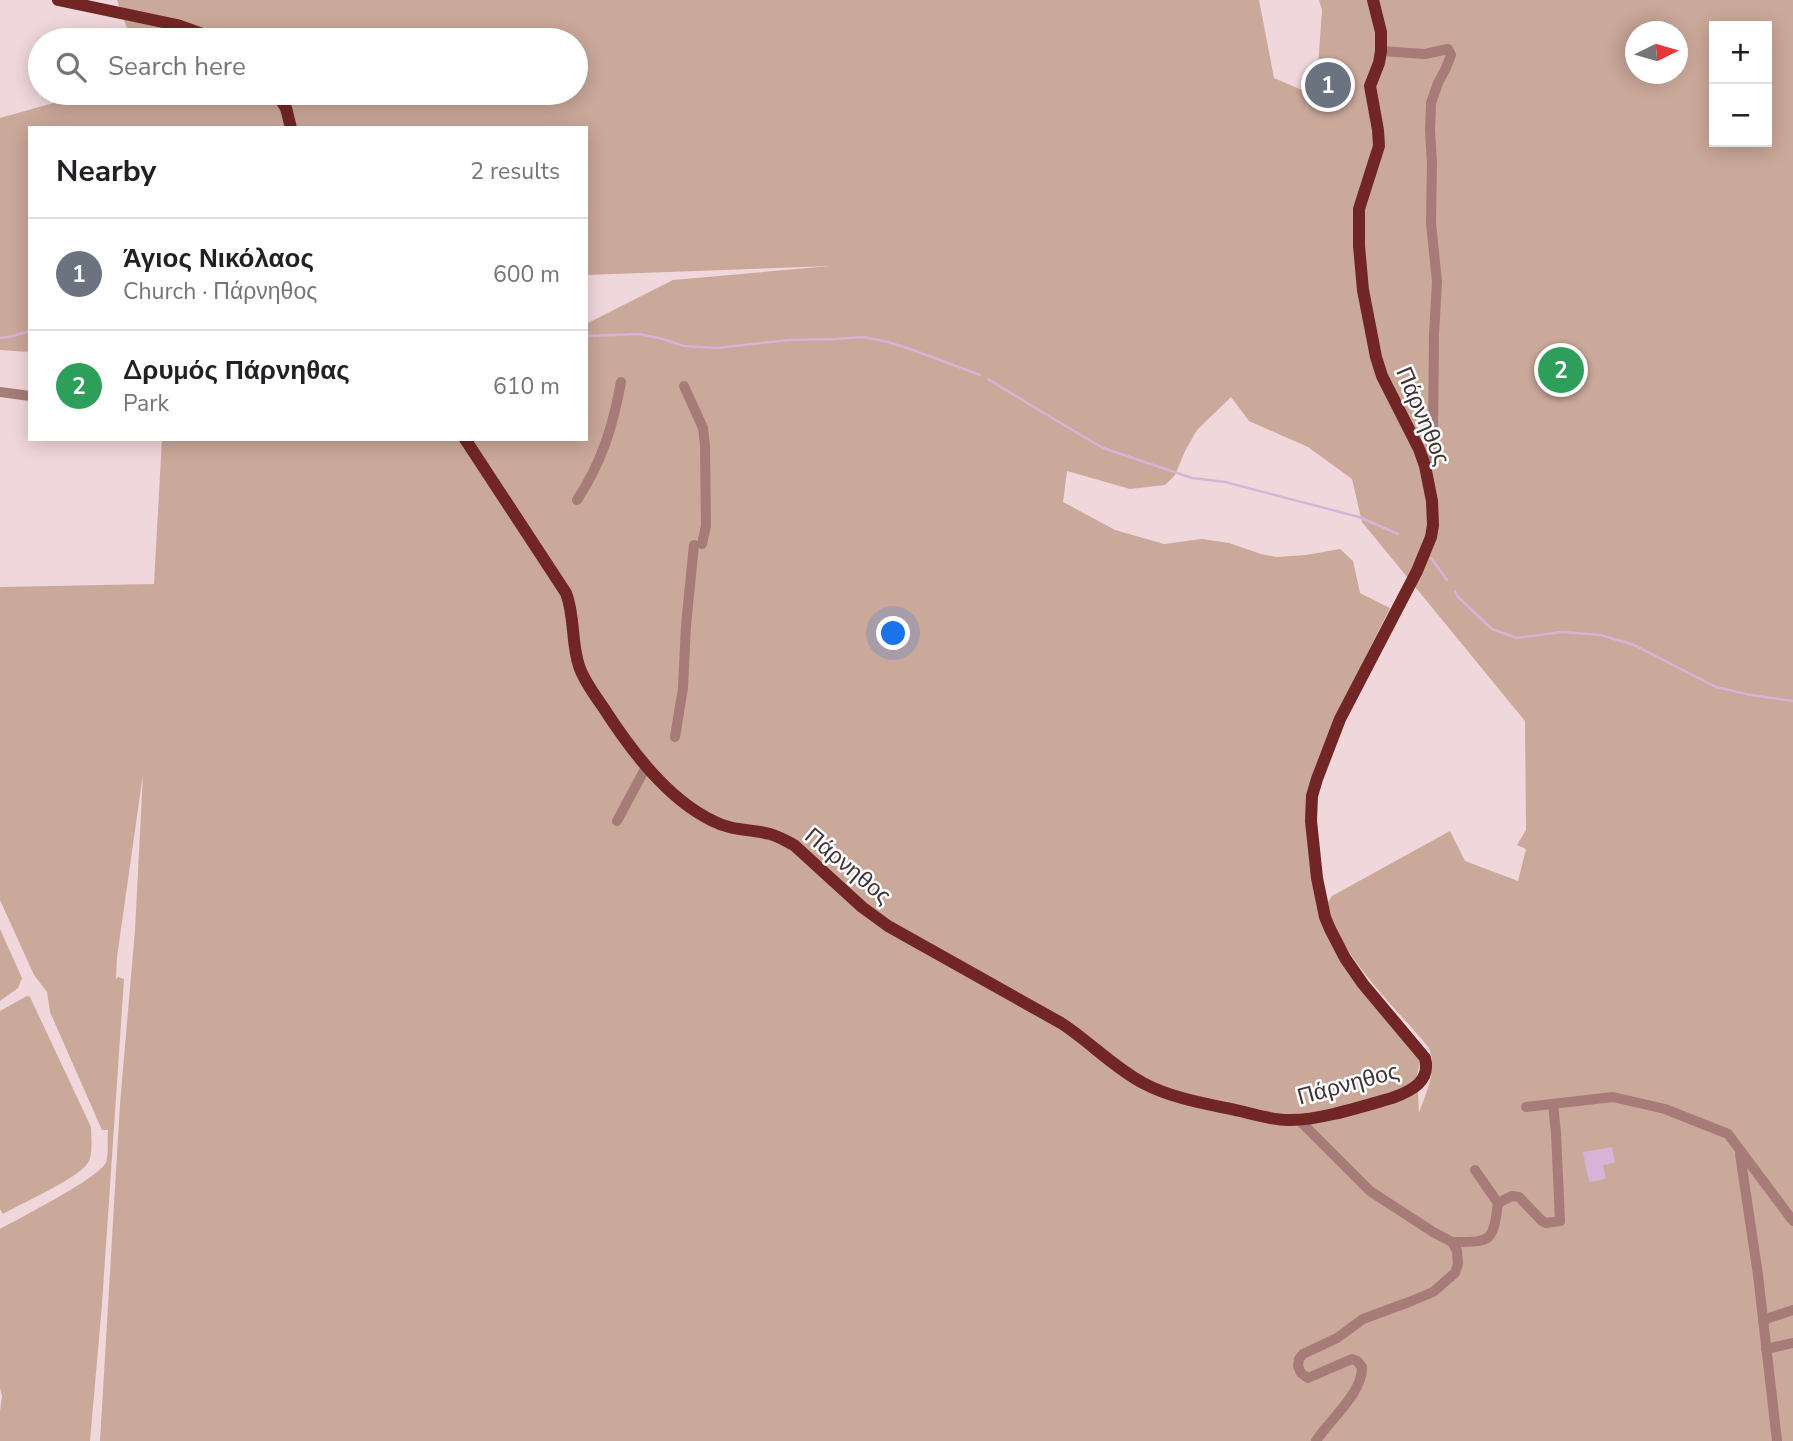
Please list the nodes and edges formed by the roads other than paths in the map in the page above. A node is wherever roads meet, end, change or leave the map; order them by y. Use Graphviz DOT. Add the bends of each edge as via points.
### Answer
graph roads {
  1 [pos="58,0"];
  2 [pos="1374,0"];
  3 [pos="185,28"];
  4 [pos="1381,51"];
  5 [pos="284,105"];
  6 [pos="290,126"];
  7 [pos="621,382"];
  8 [pos="684,386"];
  9 [pos="0,391"];
  10 [pos="28,396"];
  11 [pos="466,441"];
  12 [pos="1425,466"];
  13 [pos="577,500"];
  14 [pos="675,737"];
  15 [pos="646,767"];
  16 [pos="617,821"];
  17 [pos="1553,1104"];
  18 [pos="1526,1108"];
  19 [pos="1299,1120"];
  20 [pos="1740,1150"];
  21 [pos="1475,1170"];
  22 [pos="1499,1203"];
  23 [pos="1793,1221"];
  24 [pos="1452,1242"];
  25 [pos="1793,1310"];
  26 [pos="1763,1320"];
  27 [pos="1793,1343"];
  28 [pos="1766,1349"];
  29 [pos="1316,1441"];
  30 [pos="1777,1441"];
  1 -- 3 [label="main road"];
  2 -- 4 [label="main road, Πάρνηθος"];
  4 -- 12 [label="main road, Πάρνηθος" via="1370,86 1379,146 1358,218 1363,290 1382,376"];
  4 -- 12 [label="street" via="1425,54 1448,49 1451,55 1431,103 1431,223 1437,282 1433,441"];
  5 -- 6 [label="main road"];
  7 -- 13 [label="street" via="609,437"];
  8 -- 14 [label="street" via="703,428 706,526 698,545 686,625"];
  9 -- 10 [label="street"];
  11 -- 15 [label="main road, Πάρνηθος" via="561,583 570,603 581,672"];
  12 -- 19 [label="main road, Πάρνηθος" via="1432,500 1431,537 1340,719 1312,796 1311,821 1317,878 1330,929 1363,984 1424,1055 1427,1069 1419,1084 1400,1095"];
  15 -- 16 [label="street"];
  15 -- 19 [label="main road, Πάρνηθος" via="683,803 713,822 770,834 794,845 875,917 1075,1032 1141,1082 1192,1101"];
  17 -- 18 [label="street"];
  17 -- 20 [label="street" via="1613,1097 1665,1109 1728,1134"];
  17 -- 22 [label="street" via="1560,1220 1542,1221 1516,1196"];
  19 -- 24 [label="street" via="1370,1191"];
  20 -- 23 [label="street"];
  20 -- 26 [label="street"];
  21 -- 22 [label="street"];
  22 -- 24 [label="street" via="1489,1238"];
  24 -- 29 [label="street" via="1457,1251 1455,1273 1433,1292 1363,1319 1299,1359 1301,1373 1308,1378 1352,1359 1359,1364 1360,1380 1354,1392"];
  25 -- 26 [label="street"];
  26 -- 28 [label="street"];
  27 -- 28 [label="street"];
  28 -- 30 [label="street"];
}
